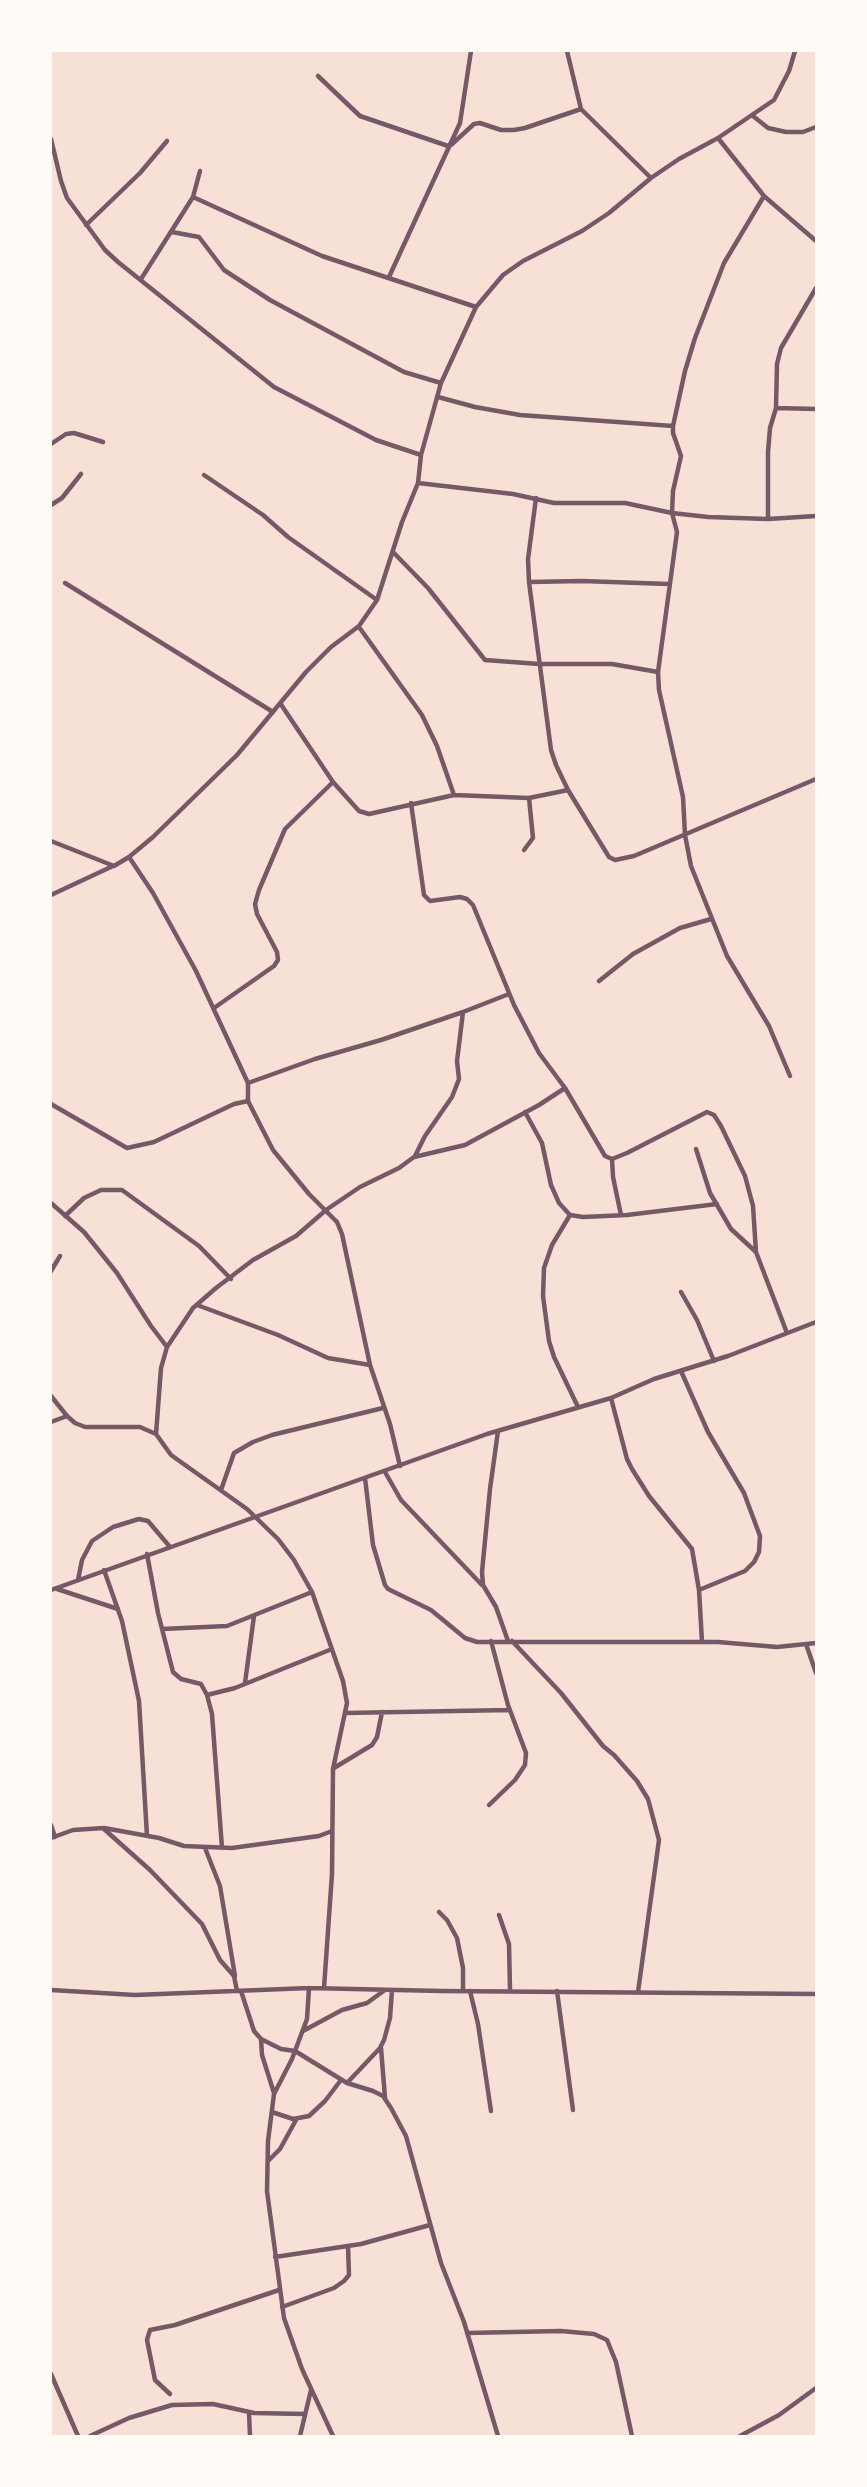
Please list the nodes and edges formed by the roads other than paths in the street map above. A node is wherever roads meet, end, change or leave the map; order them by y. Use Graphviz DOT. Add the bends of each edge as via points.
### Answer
graph roads {
  1 [pos="471,51"];
  2 [pos="567,51"];
  3 [pos="795,51"];
  4 [pos="318,76"];
  5 [pos="581,109"];
  6 [pos="752,116"];
  7 [pos="816,127"];
  8 [pos="718,138"];
  9 [pos="51,139"];
  10 [pos="167,141"];
  11 [pos="448,146"];
  12 [pos="445,153"];
  13 [pos="200,171"];
  14 [pos="651,178"];
  15 [pos="764,196"];
  16 [pos="194,197"];
  17 [pos="86,225"];
  18 [pos="173,232"];
  19 [pos="816,241"];
  20 [pos="388,277"];
  21 [pos="141,279"];
  22 [pos="816,288"];
  23 [pos="476,307"];
  24 [pos="441,383"];
  25 [pos="438,397"];
  26 [pos="776,408"];
  27 [pos="816,409"];
  28 [pos="673,426"];
  29 [pos="103,442"];
  30 [pos="51,444"];
  31 [pos="421,455"];
  32 [pos="81,474"];
  33 [pos="204,475"];
  34 [pos="418,484"];
  35 [pos="536,498"];
  36 [pos="51,505"];
  37 [pos="672,513"];
  38 [pos="816,516"];
  39 [pos="768,519"];
  40 [pos="393,552"];
  41 [pos="529,582"];
  42 [pos="65,583"];
  43 [pos="669,584"];
  44 [pos="377,600"];
  45 [pos="359,626"];
  46 [pos="539,664"];
  47 [pos="659,672"];
  48 [pos="281,703"];
  49 [pos="273,712"];
  50 [pos="816,779"];
  51 [pos="333,782"];
  52 [pos="568,790"];
  53 [pos="454,795"];
  54 [pos="530,798"];
  55 [pos="411,803"];
  56 [pos="685,835"];
  57 [pos="51,841"];
  58 [pos="524,850"];
  59 [pos="129,857"];
  60 [pos="114,866"];
  61 [pos="51,895"];
  62 [pos="711,919"];
  63 [pos="599,981"];
  64 [pos="509,995"];
  65 [pos="214,1008"];
  66 [pos="463,1012"];
  67 [pos="790,1076"];
  68 [pos="248,1083"];
  69 [pos="565,1088"];
  70 [pos="248,1101"];
  71 [pos="51,1104"];
  72 [pos="525,1112"];
  73 [pos="696,1149"];
  74 [pos="414,1157"];
  75 [pos="612,1159"];
  76 [pos="51,1203"];
  77 [pos="717,1204"];
  78 [pos="326,1210"];
  79 [pos="570,1215"];
  80 [pos="621,1215"];
  81 [pos="65,1216"];
  82 [pos="756,1252"];
  83 [pos="60,1256"];
  84 [pos="51,1271"];
  85 [pos="231,1279"];
  86 [pos="681,1292"];
  87 [pos="197,1305"];
  88 [pos="816,1322"];
  89 [pos="787,1333"];
  90 [pos="167,1347"];
  91 [pos="714,1361"];
  92 [pos="370,1366"];
  93 [pos="681,1371"];
  94 [pos="51,1396"];
  95 [pos="611,1398"];
  96 [pos="578,1407"];
  97 [pos="383,1408"];
  98 [pos="67,1416"];
  99 [pos="51,1422"];
  100 [pos="498,1431"];
  101 [pos="156,1434"];
  102 [pos="400,1466"];
  103 [pos="385,1472"];
  104 [pos="365,1478"];
  105 [pos="220,1490"];
  106 [pos="256,1518"];
  107 [pos="170,1547"];
  108 [pos="147,1554"];
  109 [pos="104,1570"];
  110 [pos="78,1580"];
  111 [pos="483,1586"];
  112 [pos="53,1589"];
  113 [pos="699,1590"];
  114 [pos="312,1592"];
  115 [pos="119,1609"];
  116 [pos="254,1616"];
  117 [pos="162,1629"];
  118 [pos="491,1641"];
  119 [pos="510,1641"];
  120 [pos="702,1642"];
  121 [pos="816,1643"];
  122 [pos="806,1644"];
  123 [pos="332,1649"];
  124 [pos="816,1673"];
  125 [pos="245,1684"];
  126 [pos="207,1695"];
  127 [pos="510,1710"];
  128 [pos="383,1712"];
  129 [pos="345,1713"];
  130 [pos="333,1769"];
  131 [pos="489,1805"];
  132 [pos="51,1825"];
  133 [pos="104,1828"];
  134 [pos="332,1831"];
  135 [pos="147,1836"];
  136 [pos="53,1837"];
  137 [pos="205,1848"];
  138 [pos="222,1848"];
  139 [pos="439,1912"];
  140 [pos="499,1915"];
  141 [pos="236,1980"];
  142 [pos="309,1987"];
  143 [pos="324,1988"];
  144 [pos="51,1990"];
  145 [pos="389,1990"];
  146 [pos="510,1990"];
  147 [pos="239,1991"];
  148 [pos="467,1991"];
  149 [pos="557,1992"];
  150 [pos="638,1992"];
  151 [pos="816,1994"];
  152 [pos="302,2032"];
  153 [pos="261,2039"];
  154 [pos="381,2047"];
  155 [pos="295,2051"];
  156 [pos="341,2080"];
  157 [pos="347,2083"];
  158 [pos="274,2094"];
  159 [pos="384,2099"];
  160 [pos="573,2110"];
  161 [pos="491,2111"];
  162 [pos="272,2112"];
  163 [pos="296,2119"];
  164 [pos="268,2162"];
  165 [pos="430,2225"];
  166 [pos="348,2246"];
  167 [pos="275,2257"];
  168 [pos="279,2290"];
  169 [pos="282,2307"];
  170 [pos="467,2333"];
  171 [pos="51,2374"];
  172 [pos="816,2388"];
  173 [pos="312,2389"];
  174 [pos="170,2394"];
  175 [pos="249,2413"];
  176 [pos="305,2414"];
  177 [pos="78,2436"];
  178 [pos="90,2436"];
  179 [pos="250,2436"];
  180 [pos="300,2436"];
  181 [pos="333,2436"];
  182 [pos="498,2436"];
  183 [pos="632,2436"];
  184 [pos="740,2436"];
  1 -- 11 [label="street" via="460,123"];
  2 -- 5 [label="street"];
  3 -- 6 [label="street" via="774,100"];
  4 -- 11 [label="street" via="360,116"];
  5 -- 12 [label="street" via="525,128 501,130 474,124"];
  5 -- 14 [label="street"];
  6 -- 7 [label="street" via="768,128 786,132"];
  6 -- 8 [label="street"];
  8 -- 14 [label="street"];
  8 -- 15 [label="street"];
  9 -- 17 [label="street" via="64,191"];
  10 -- 17 [label="street"];
  11 -- 12 [label="street"];
  12 -- 20 [label="street"];
  13 -- 16 [label="street"];
  14 -- 23 [label="street" via="609,213 503,275"];
  15 -- 19 [label="street"];
  15 -- 28 [label="street" via="713,285"];
  16 -- 18 [label="street"];
  16 -- 20 [label="street" via="322,256"];
  17 -- 21 [label="street" via="105,250"];
  18 -- 21 [label="street"];
  18 -- 24 [label="street" via="199,237 224,270 279,305 404,372"];
  20 -- 23 [label="street"];
  21 -- 31 [label="street" via="274,387 376,440"];
  22 -- 26 [label="street" via="782,348 775,377"];
  23 -- 24 [label="street"];
  24 -- 25 [label="street"];
  25 -- 28 [label="street" via="520,415"];
  25 -- 31 [label="street"];
  26 -- 27 [label="street"];
  26 -- 39 [label="street" via="769,440"];
  28 -- 37 [label="street" via="681,456"];
  29 -- 30 [label="street" via="74,433"];
  31 -- 34 [label="street"];
  32 -- 36 [label="street"];
  33 -- 44 [label="street"];
  34 -- 35 [label="street"];
  34 -- 40 [label="street"];
  35 -- 37 [label="street" via="563,504 625,503"];
  35 -- 41 [label="street"];
  37 -- 39 [label="street"];
  37 -- 43 [label="street" via="677,531"];
  38 -- 39 [label="street"];
  40 -- 44 [label="street"];
  40 -- 46 [label="street" via="485,660"];
  41 -- 43 [label="street"];
  41 -- 46 [label="street"];
  42 -- 49 [label="street"];
  43 -- 47 [label="street"];
  44 -- 45 [label="street"];
  45 -- 48 [label="street" via="331,647"];
  45 -- 53 [label="street" via="422,715"];
  46 -- 47 [label="street" via="612,664"];
  46 -- 52 [label="street" via="551,750"];
  47 -- 56 [label="street" via="683,797"];
  48 -- 49 [label="street"];
  48 -- 51 [label="street"];
  49 -- 59 [label="street" via="237,755"];
  50 -- 56 [label="street"];
  51 -- 55 [label="street" via="359,811 369,814"];
  51 -- 65 [label="street" via="285,829 259,890 257,914 278,960"];
  52 -- 54 [label="street"];
  52 -- 56 [label="street" via="608,857 615,860"];
  53 -- 54 [label="street"];
  53 -- 55 [label="street"];
  54 -- 58 [label="street" via="533,838"];
  55 -- 64 [label="street" via="424,895 430,901 460,897 473,905"];
  56 -- 62 [label="street"];
  57 -- 60 [label="street"];
  59 -- 60 [label="street"];
  59 -- 65 [label="street" via="180,939"];
  60 -- 61 [label="street"];
  62 -- 63 [label="street" via="680,928 633,954"];
  62 -- 67 [label="street"];
  64 -- 66 [label="street"];
  64 -- 69 [label="street" via="539,1053"];
  65 -- 68 [label="street"];
  66 -- 68 [label="street"];
  66 -- 74 [label="street" via="459,1079"];
  68 -- 70 [label="street"];
  69 -- 72 [label="street"];
  69 -- 75 [label="street" via="605,1156"];
  70 -- 71 [label="street" via="154,1142 127,1148"];
  70 -- 78 [label="street" via="274,1150"];
  72 -- 74 [label="street" via="465,1145"];
  72 -- 79 [label="street" via="542,1143 555,1194"];
  73 -- 77 [label="street"];
  74 -- 78 [label="street"];
  75 -- 80 [label="street"];
  75 -- 82 [label="street" via="707,1112 714,1115 745,1176 753,1206"];
  76 -- 81 [label="street"];
  77 -- 80 [label="street"];
  77 -- 82 [label="street" via="731,1229"];
  78 -- 85 [label="street"];
  78 -- 92 [label="street" via="342,1234"];
  79 -- 80 [label="street"];
  79 -- 96 [label="street" via="544,1268 543,1296 549,1341"];
  81 -- 85 [label="street" via="101,1190 122,1190 199,1245"];
  81 -- 90 [label="street" via="117,1273"];
  82 -- 89 [label="street"];
  83 -- 84 [label="street"];
  85 -- 87 [label="street"];
  86 -- 91 [label="street"];
  87 -- 90 [label="street"];
  87 -- 92 [label="street" via="328,1358"];
  88 -- 89 [label="street"];
  89 -- 91 [label="street"];
  90 -- 101 [label="street"];
  91 -- 93 [label="street"];
  92 -- 97 [label="street"];
  93 -- 95 [label="street"];
  93 -- 113 [label="street" via="708,1432 744,1493 760,1536 759,1552 745,1571"];
  94 -- 98 [label="street"];
  95 -- 96 [label="street"];
  95 -- 113 [label="street" via="626,1459 692,1549"];
  96 -- 100 [label="street"];
  97 -- 102 [label="street"];
  97 -- 105 [label="street" via="253,1442 234,1453"];
  98 -- 99 [label="street"];
  98 -- 101 [label="street" via="85,1427 140,1427"];
  100 -- 102 [label="street"];
  100 -- 111 [label="street"];
  101 -- 105 [label="street" via="171,1455"];
  102 -- 103 [label="street"];
  103 -- 104 [label="street"];
  103 -- 111 [label="street" via="401,1500"];
  104 -- 106 [label="street"];
  104 -- 118 [label="street" via="373,1545 388,1589 431,1610 465,1638"];
  105 -- 106 [label="street"];
  106 -- 107 [label="street"];
  106 -- 114 [label="street" via="294,1560"];
  107 -- 108 [label="street"];
  107 -- 110 [label="street" via="148,1521 113,1527 92,1541"];
  108 -- 109 [label="street"];
  108 -- 117 [label="street"];
  109 -- 110 [label="street"];
  109 -- 115 [label="street"];
  110 -- 112 [label="street"];
  111 -- 119 [label="street"];
  112 -- 115 [label="street"];
  113 -- 120 [label="street"];
  114 -- 116 [label="street"];
  114 -- 123 [label="street"];
  115 -- 135 [label="street" via="139,1701"];
  116 -- 117 [label="street" via="227,1626"];
  116 -- 125 [label="street"];
  117 -- 126 [label="street" via="173,1672 201,1684"];
  118 -- 119 [label="street"];
  118 -- 127 [label="street"];
  119 -- 120 [label="street"];
  119 -- 150 [label="street" via="561,1693 649,1799 659,1840"];
  120 -- 122 [label="street" via="777,1647"];
  121 -- 122 [label="street"];
  122 -- 124 [label="street"];
  123 -- 125 [label="street"];
  123 -- 129 [label="street" via="343,1681"];
  125 -- 126 [label="street"];
  126 -- 138 [label="street"];
  127 -- 128 [label="street"];
  127 -- 131 [label="street" via="526,1753 525,1765"];
  128 -- 129 [label="street"];
  128 -- 130 [label="street" via="372,1745"];
  129 -- 130 [label="street"];
  130 -- 134 [label="street"];
  132 -- 136 [label="street"];
  133 -- 135 [label="street"];
  133 -- 136 [label="street"];
  133 -- 141 [label="street" via="202,1924"];
  134 -- 138 [label="street"];
  134 -- 143 [label="street"];
  135 -- 137 [label="street"];
  137 -- 138 [label="street"];
  137 -- 141 [label="street" via="220,1886"];
  139 -- 148 [label="street" via="457,1938"];
  140 -- 146 [label="street" via="509,1944"];
  141 -- 147 [label="street"];
  142 -- 143 [label="street"];
  142 -- 147 [label="street"];
  142 -- 152 [label="street"];
  143 -- 145 [label="street"];
  144 -- 147 [label="street" via="135,1996"];
  145 -- 148 [label="street"];
  145 -- 152 [label="street"];
  145 -- 154 [label="street" via="390,2018"];
  146 -- 148 [label="street"];
  146 -- 149 [label="street"];
  147 -- 153 [label="street"];
  148 -- 161 [label="street" via="478,2024"];
  149 -- 150 [label="street"];
  149 -- 160 [label="street"];
  150 -- 151 [label="street"];
  152 -- 155 [label="street"];
  153 -- 155 [label="street"];
  153 -- 158 [label="street"];
  154 -- 157 [label="street"];
  154 -- 159 [label="street"];
  155 -- 156 [label="street"];
  155 -- 158 [label="street"];
  156 -- 157 [label="street"];
  156 -- 163 [label="street" via="316,2110"];
  157 -- 159 [label="street"];
  158 -- 162 [label="street"];
  159 -- 165 [label="street" via="406,2136"];
  162 -- 163 [label="street"];
  162 -- 164 [label="street"];
  163 -- 164 [label="street"];
  164 -- 167 [label="street"];
  165 -- 166 [label="street"];
  165 -- 170 [label="street"];
  166 -- 167 [label="street"];
  166 -- 169 [label="street" via="349,2275 344,2281"];
  167 -- 168 [label="street"];
  168 -- 169 [label="street"];
  168 -- 174 [label="street" via="150,2330 147,2340 155,2380"];
  169 -- 173 [label="street"];
  170 -- 182 [label="street"];
  170 -- 183 [label="street" via="561,2331 607,2340"];
  171 -- 177 [label="street"];
  172 -- 184 [label="street"];
  173 -- 176 [label="street"];
  173 -- 181 [label="street"];
  175 -- 176 [label="street"];
  175 -- 178 [label="street" via="213,2404 172,2405"];
  175 -- 179 [label="street"];
  176 -- 180 [label="street"];
}
